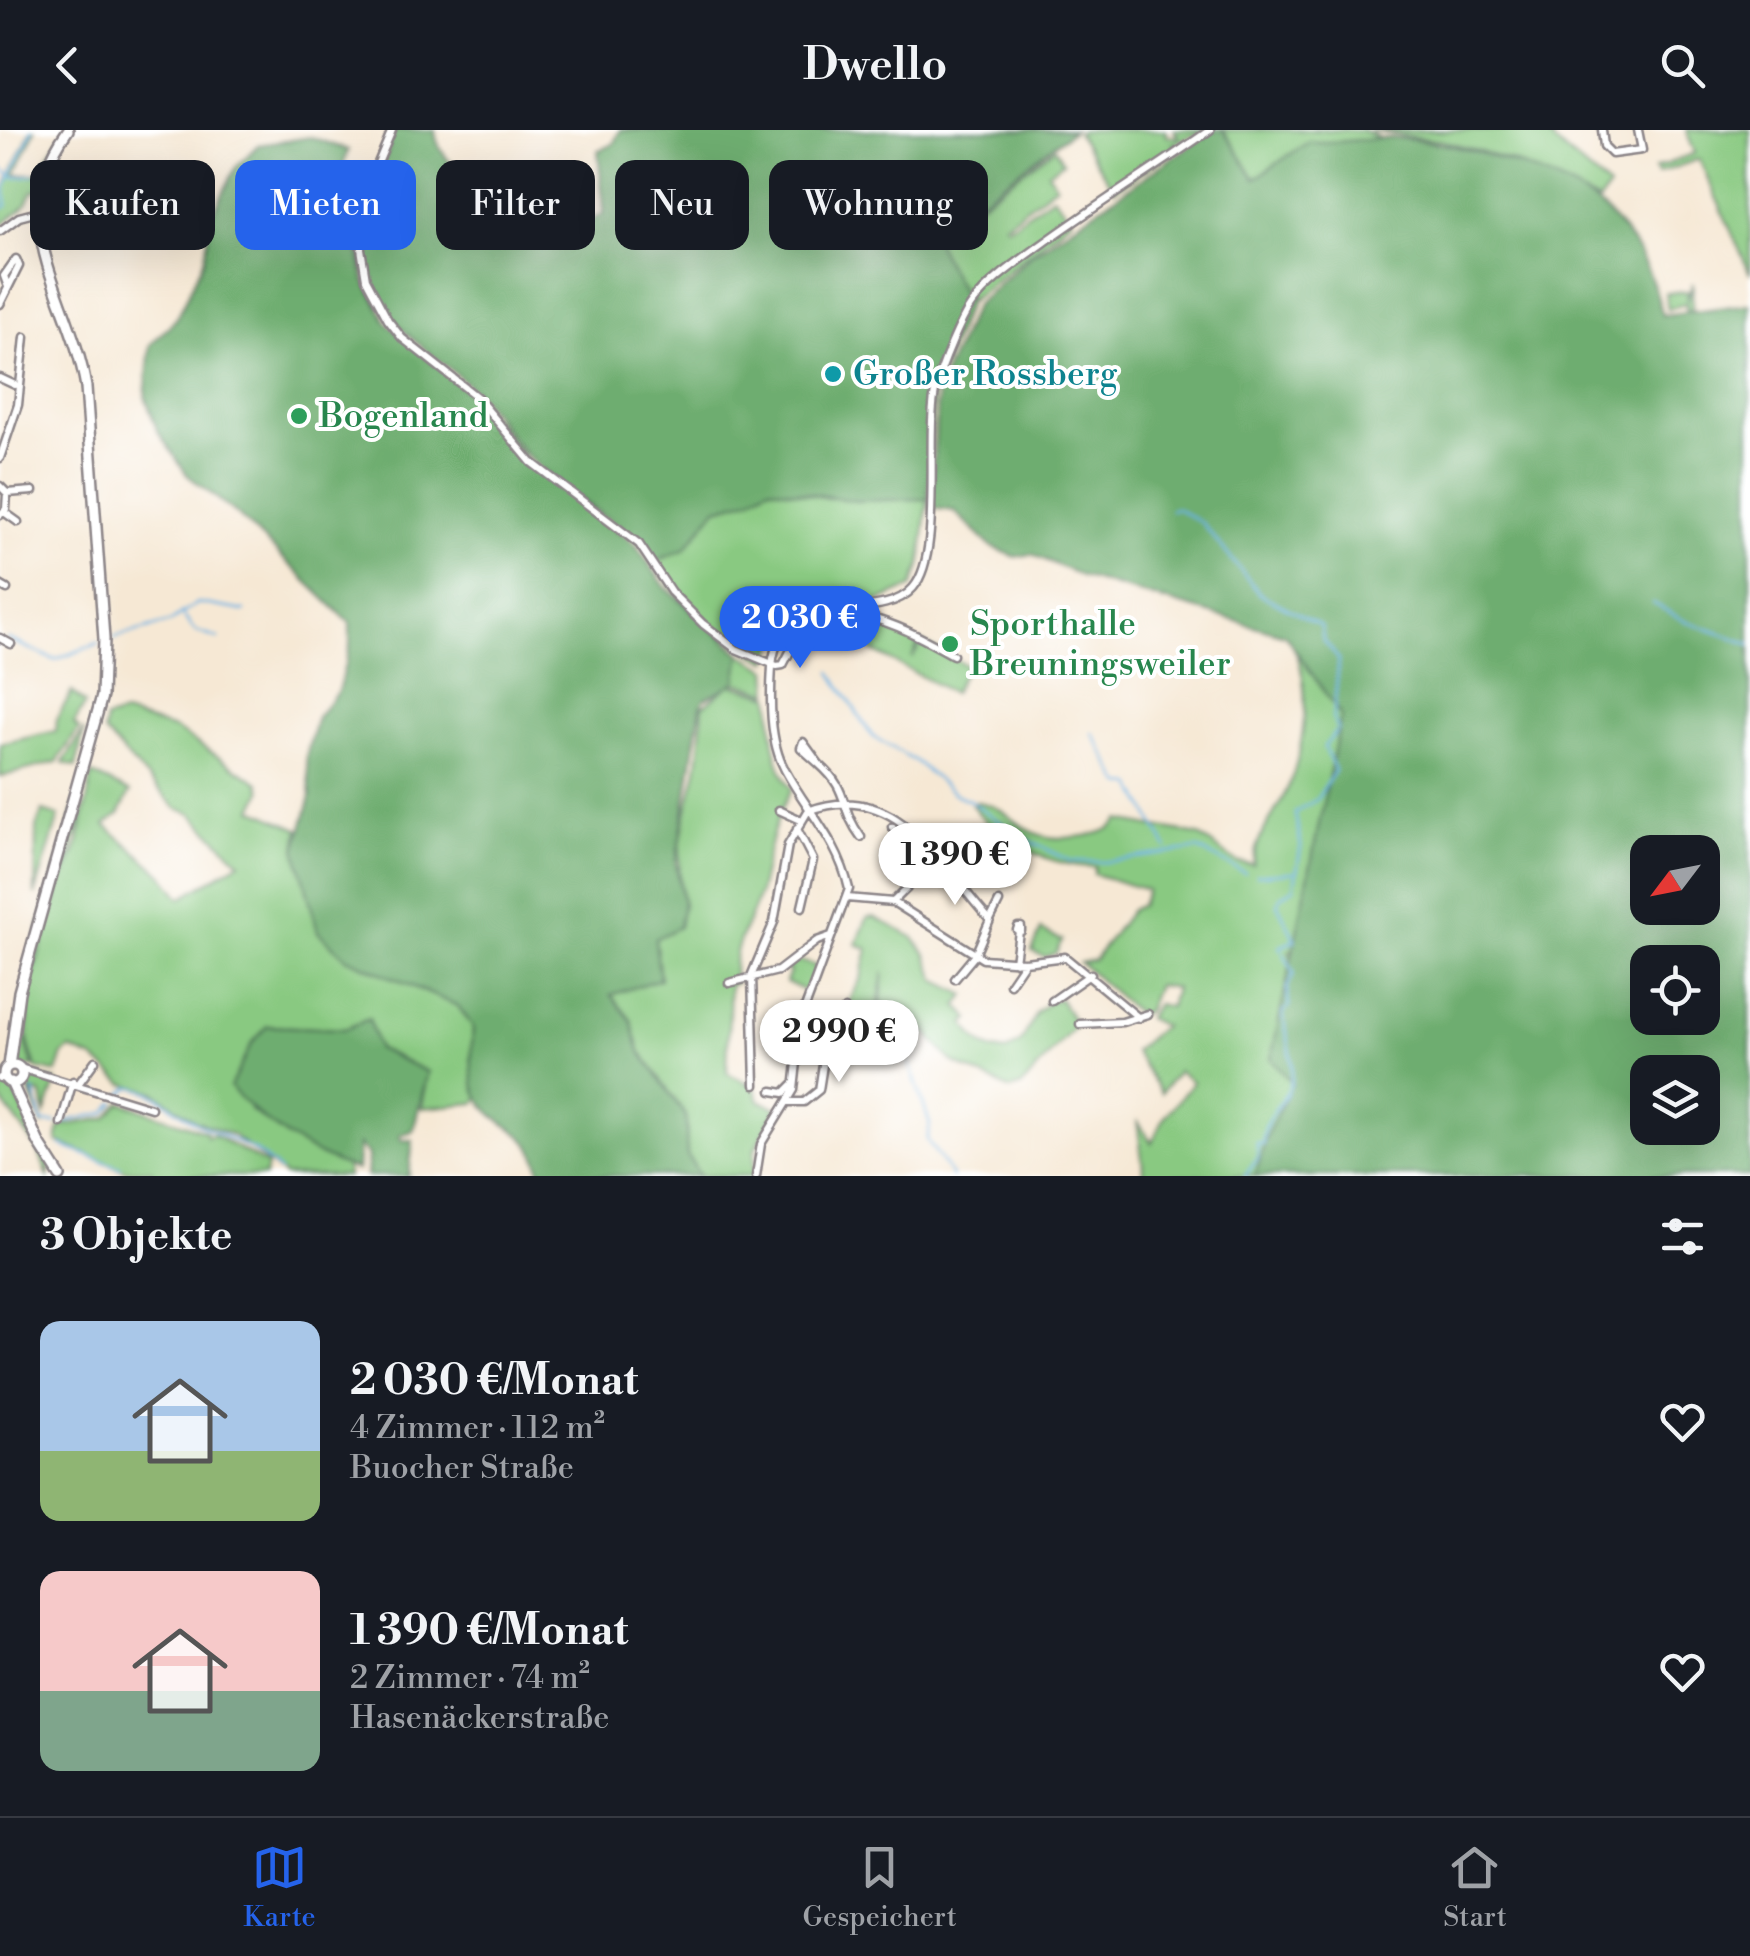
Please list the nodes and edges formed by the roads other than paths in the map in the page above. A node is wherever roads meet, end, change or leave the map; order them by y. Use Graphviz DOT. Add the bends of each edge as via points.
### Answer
graph roads {
  1 [pos="68,130"];
  2 [pos="392,130"];
  3 [pos="1210,130"];
  4 [pos="1602,130"];
  5 [pos="1638,130"];
  6 [pos="51,160"];
  7 [pos="30,214"];
  8 [pos="0,231"];
  9 [pos="43,250"];
  10 [pos="8,288"];
  11 [pos="0,304"];
  12 [pos="25,337"];
  13 [pos="0,378"];
  14 [pos="15,385"];
  15 [pos="0,458"];
  16 [pos="0,486"];
  17 [pos="33,491"];
  18 [pos="7,493"];
  19 [pos="2,513"];
  20 [pos="18,522"];
  21 [pos="0,638"];
  22 [pos="788,638"];
  23 [pos="11,644"];
  24 [pos="953,655"];
  25 [pos="772,665"];
  26 [pos="819,764"];
  27 [pos="844,802"];
  28 [pos="813,808"];
  29 [pos="779,810"];
  30 [pos="799,824"];
  31 [pos="892,827"];
  32 [pos="861,837"];
  33 [pos="937,858"];
  34 [pos="927,866"];
  35 [pos="847,898"];
  36 [pos="893,902"];
  37 [pos="1000,902"];
  38 [pos="802,907"];
  39 [pos="990,920"];
  40 [pos="1021,926"];
  41 [pos="831,936"];
  42 [pos="975,956"];
  43 [pos="1015,962"];
  44 [pos="1025,962"];
  45 [pos="1092,974"];
  46 [pos="955,979"];
  47 [pos="751,981"];
  48 [pos="729,982"];
  49 [pos="1010,984"];
  50 [pos="1052,1001"];
  51 [pos="845,1008"];
  52 [pos="1148,1014"];
  53 [pos="1139,1018"];
  54 [pos="1080,1024"];
  55 [pos="95,1061"];
  56 [pos="11,1074"];
  57 [pos="76,1082"];
  58 [pos="795,1083"];
  59 [pos="754,1085"];
  60 [pos="772,1091"];
  61 [pos="788,1102"];
  62 [pos="151,1108"];
  63 [pos="60,1123"];
  64 [pos="60,1176"];
  65 [pos="756,1176"];
  1 -- 6 [label="main road"];
  2 -- 25 [label="street" via="358,224 366,279 388,320 476,397 531,462 640,544 671,592 703,624"];
  3 -- 22 [label="street" via="1095,205 975,300 935,390 927,542 917,582 908,593 882,602 815,612"];
  4 -- 5 [label="street" via="1612,154 1642,150"];
  7 -- 8 [label="street"];
  9 -- 56 [label="main road" via="86,387 104,676 94,736 19,992"];
  10 -- 11 [label="street"];
  12 -- 15 [label="street" via="18,405"];
  13 -- 14 [label="street"];
  16 -- 18 [label="street"];
  17 -- 18 [label="street"];
  18 -- 19 [label="street"];
  19 -- 20 [label="street"];
  21 -- 23 [label="street"];
  22 -- 24 [label="street" via="812,619 849,611"];
  22 -- 25 [label="street" via="782,665"];
  25 -- 28 [label="street" via="777,750"];
  26 -- 27 [label="street" via="840,783"];
  27 -- 28 [label="street"];
  27 -- 32 [label="street"];
  27 -- 33 [label="street" via="901,818"];
  28 -- 30 [label="street"];
  28 -- 35 [label="street" via="844,872"];
  29 -- 30 [label="street"];
  30 -- 38 [label="street" via="814,860"];
  30 -- 47 [label="street" via="785,856 771,933"];
  31 -- 34 [label="street"];
  33 -- 34 [label="street"];
  33 -- 39 [label="street"];
  34 -- 36 [label="street"];
  35 -- 36 [label="street"];
  35 -- 41 [label="street"];
  36 -- 42 [label="street"];
  37 -- 39 [label="street"];
  39 -- 42 [label="street"];
  40 -- 43 [label="street"];
  41 -- 47 [label="street"];
  41 -- 58 [label="street" via="802,1016"];
  42 -- 43 [label="street"];
  42 -- 46 [label="street"];
  43 -- 44 [label="street"];
  44 -- 45 [label="street" via="1058,955"];
  44 -- 49 [label="street"];
  45 -- 50 [label="street"];
  45 -- 53 [label="street"];
  47 -- 48 [label="street"];
  47 -- 59 [label="street"];
  51 -- 61 [label="street" via="823,1058 819,1090 804,1102"];
  52 -- 53 [label="street"];
  53 -- 54 [label="street"];
  55 -- 57 [label="street"];
  56 -- 57 [label="street"];
  56 -- 64 [label="main road"];
  57 -- 62 [label="street"];
  57 -- 63 [label="street"];
  58 -- 60 [label="street" via="784,1093"];
  58 -- 61 [label="street"];
  61 -- 65 [label="street" via="756,1155"];
}
